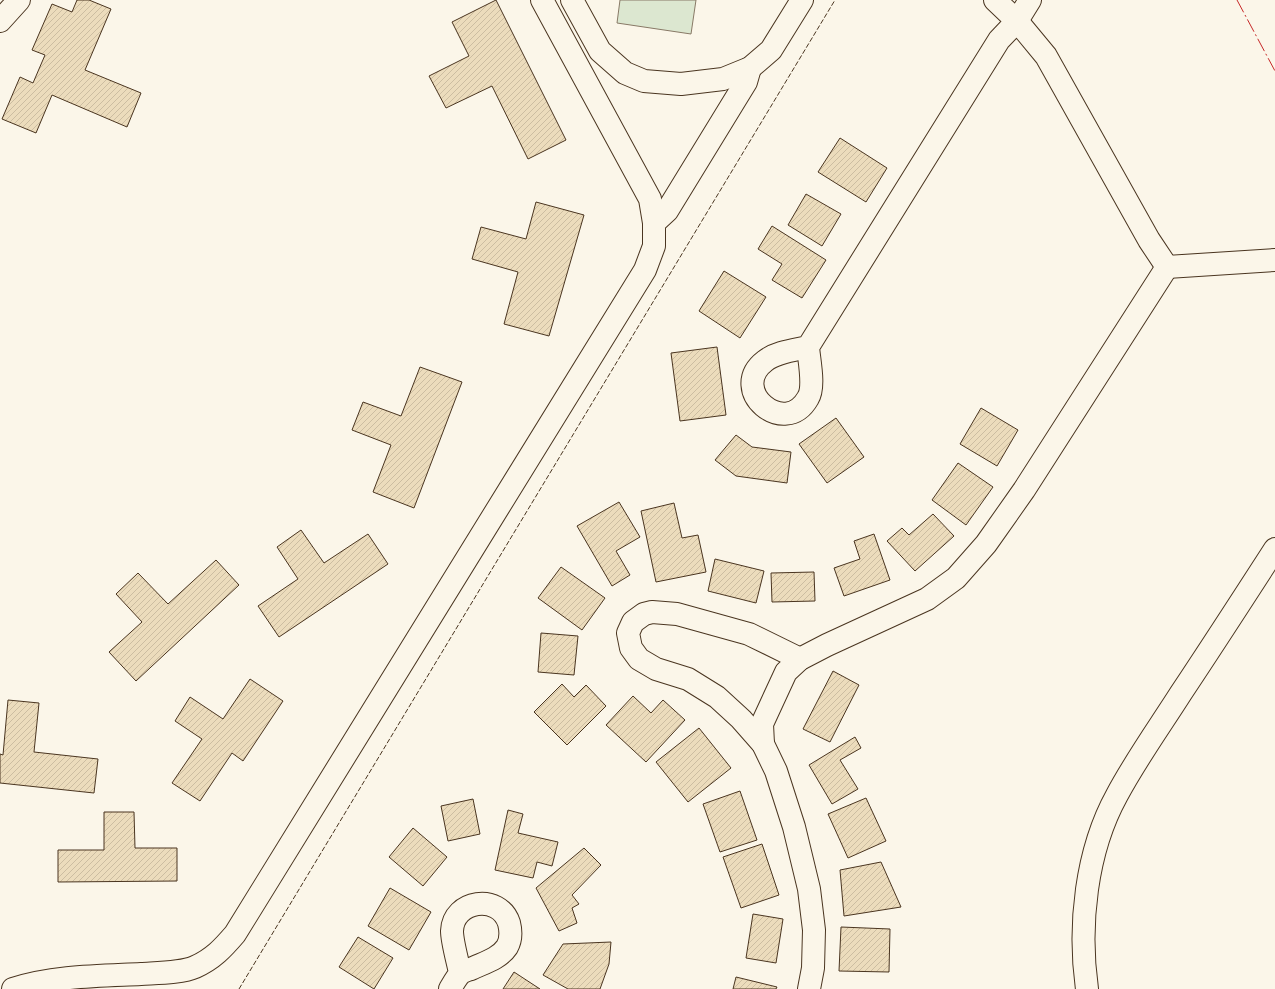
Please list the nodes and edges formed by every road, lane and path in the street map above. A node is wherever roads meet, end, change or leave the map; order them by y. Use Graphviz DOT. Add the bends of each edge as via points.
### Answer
graph roads {
  1 [pos="19,0"];
  2 [pos="542,0"];
  3 [pos="572,0"];
  4 [pos="802,0"];
  5 [pos="995,0"];
  6 [pos="1030,0"];
  7 [pos="0,21"];
  8 [pos="1017,21"];
  9 [pos="750,68"];
  10 [pos="654,223"];
  11 [pos="1275,260"];
  12 [pos="1167,267"];
  13 [pos="808,347"];
  14 [pos="1275,549"];
  15 [pos="800,659"];
  16 [pos="763,744"];
  17 [pos="13,989"];
  18 [pos="809,989"];
  19 [pos="1087,989"];
  1 -- 7 [label="street"];
  2 -- 10 [label="street" via="650,199"];
  3 -- 9 [label="street" via="600,51 625,73 644,81 681,84 723,79"];
  4 -- 9 [label="street" via="771,50"];
  5 -- 8 [label="street"];
  6 -- 8 [label="street"];
  8 -- 12 [label="street" via="1046,56 1149,240"];
  8 -- 13 [label="street" via="999,40"];
  9 -- 10 [label="street" via="746,82 667,211"];
  10 -- 17 [label="street" via="654,246 645,270 235,934 214,956 194,968 74,978 27,984"];
  11 -- 12 [label="street"];
  12 -- 15 [label="street" via="1024,490 986,544 956,578 927,599"];
  14 -- 19 [label="street" via="1116,796 1102,828 1086,896 1083,934"];
  15 -- 16 [label="street" via="786,672 762,724"];
  15 -- 16 [label="street" via="749,634 677,614 644,614 633,622 628,633 631,648 639,659 656,669 688,679 717,697"];
  16 -- 18 [label="street" via="783,792 809,889 814,930 813,968"];
}
